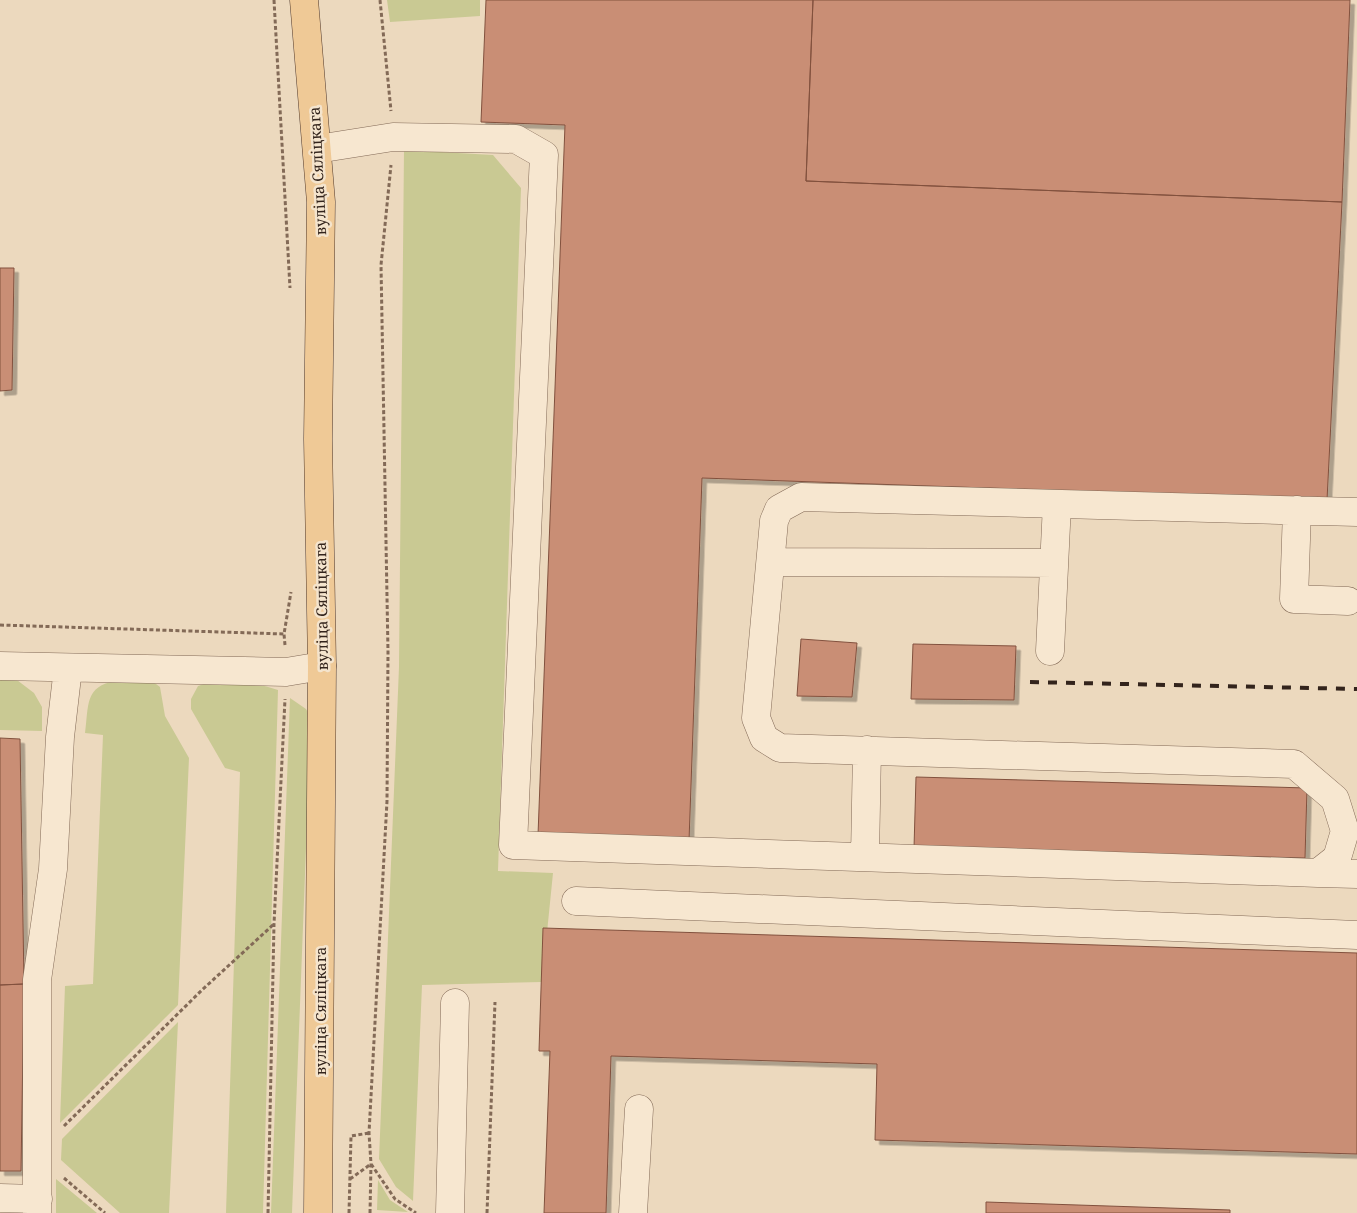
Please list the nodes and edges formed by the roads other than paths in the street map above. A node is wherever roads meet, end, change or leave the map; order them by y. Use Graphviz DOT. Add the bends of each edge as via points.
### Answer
graph roads {
  1 [pos="304,0"];
  2 [pos="317,149"];
  3 [pos="1058,504"];
  4 [pos="1297,510"];
  5 [pos="1357,512"];
  6 [pos="771,562"];
  7 [pos="1054,563"];
  8 [pos="1348,600"];
  9 [pos="1050,651"];
  10 [pos="0,666"];
  11 [pos="322,666"];
  12 [pos="68,668"];
  13 [pos="867,750"];
  14 [pos="865,857"];
  15 [pos="1318,873"];
  16 [pos="1357,874"];
  17 [pos="576,901"];
  18 [pos="1357,935"];
  19 [pos="455,1003"];
  20 [pos="639,1109"];
  21 [pos="0,1198"];
  22 [pos="38,1206"];
  23 [pos="318,1213"];
  24 [pos="450,1213"];
  25 [pos="632,1213"];
  1 -- 2 [label="main road, вуліца Сяліцкага"];
  2 -- 11 [label="main road, вуліца Сяліцкага" via="321,202 318,439"];
  2 -- 14 [label="lane" via="393,137 516,139 544,155 514,845"];
  3 -- 4 [label="lane"];
  3 -- 6 [label="lane" via="800,497 779,509 774,521"];
  3 -- 7 [label="lane"];
  4 -- 5 [label="lane"];
  4 -- 8 [label="lane" via="1294,599"];
  6 -- 7 [label="lane"];
  6 -- 13 [label="lane" via="756,718 764,738 780,748"];
  7 -- 9 [label="lane"];
  10 -- 12 [label="lane"];
  11 -- 12 [label="lane" via="286,672"];
  11 -- 23 [label="main road, вуліца Сяліцкага"];
  12 -- 22 [label="lane" via="60,737 53,869 36,980"];
  13 -- 14 [label="lane"];
  13 -- 15 [label="lane" via="1294,764 1334,799 1345,831 1337,858"];
  14 -- 15 [label="lane"];
  15 -- 16 [label="lane"];
  17 -- 18 [label="lane"];
  19 -- 24 [label="lane"];
  20 -- 25 [label="lane"];
  21 -- 22 [label="lane"];
}
